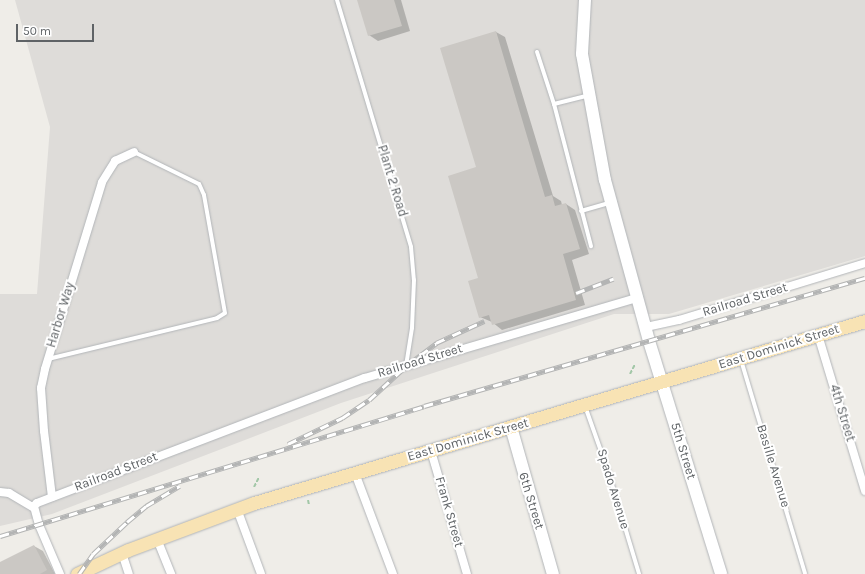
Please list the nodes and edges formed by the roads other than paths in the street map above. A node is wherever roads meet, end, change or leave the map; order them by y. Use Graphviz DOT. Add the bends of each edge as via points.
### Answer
graph roads {
  1 [pos="337,0"];
  2 [pos="586,0"];
  3 [pos="536,52"];
  4 [pos="589,95"];
  5 [pos="554,104"];
  6 [pos="134,152"];
  7 [pos="611,203"];
  8 [pos="581,211"];
  9 [pos="591,246"];
  10 [pos="865,263"];
  11 [pos="637,298"];
  12 [pos="865,321"];
  13 [pos="646,327"];
  14 [pos="818,335"];
  15 [pos="741,358"];
  16 [pos="48,359"];
  17 [pos="406,366"];
  18 [pos="662,382"];
  19 [pos="584,405"];
  20 [pos="511,427"];
  21 [pos="431,451"];
  22 [pos="355,473"];
  23 [pos="865,491"];
  24 [pos="0,492"];
  25 [pos="52,497"];
  26 [pos="34,508"];
  27 [pos="237,509"];
  28 [pos="157,539"];
  29 [pos="122,553"];
  30 [pos="60,574"];
  31 [pos="77,574"];
  32 [pos="129,574"];
  33 [pos="171,574"];
  34 [pos="261,574"];
  35 [pos="393,574"];
  36 [pos="467,574"];
  37 [pos="553,574"];
  38 [pos="639,574"];
  39 [pos="721,574"];
  40 [pos="805,574"];
  1 -- 17 [label="lane, Plant 2 Road" via="411,247 414,280 412,328"];
  2 -- 4 [label="street" via="582,54"];
  3 -- 5 [label="lane"];
  4 -- 5 [label="lane"];
  4 -- 7 [label="street"];
  5 -- 8 [label="lane"];
  6 -- 16 [label="street, Harbor Way" via="114,161 102,182"];
  6 -- 16 [label="lane" via="199,184 204,195 226,313 217,318"];
  7 -- 8 [label="lane"];
  7 -- 11 [label="street"];
  8 -- 9 [label="lane"];
  10 -- 13 [label="street, Railroad Street"];
  11 -- 13 [label="street"];
  11 -- 17 [label="street, Railroad Street"];
  12 -- 14 [label="main road, East Dominick Street"];
  13 -- 18 [label="street, 5th Street"];
  14 -- 15 [label="main road, East Dominick Street"];
  14 -- 23 [label="street, 4th Street"];
  15 -- 18 [label="main road, East Dominick Street"];
  15 -- 40 [label="lane, Basille Avenue"];
  16 -- 25 [label="street, Harbor Way" via="41,388"];
  17 -- 25 [label="street, Railroad Street" via="329,391"];
  18 -- 19 [label="main road, East Dominick Street"];
  18 -- 39 [label="street, 5th Street"];
  19 -- 20 [label="main road, East Dominick Street"];
  19 -- 38 [label="lane, Spado Avenue" via="608,471"];
  20 -- 21 [label="main road, East Dominick Street"];
  20 -- 37 [label="street, 6th Street"];
  21 -- 22 [label="main road, East Dominick Street"];
  21 -- 36 [label="street, Frank Street"];
  22 -- 27 [label="main road, East Dominick Street"];
  22 -- 35 [label="street"];
  24 -- 26 [label="street" via="8,493"];
  25 -- 26 [label="street, Railroad Street" via="37,503"];
  26 -- 30 [label="street"];
  27 -- 28 [label="main road, East Dominick Street"];
  27 -- 34 [label="street"];
  28 -- 29 [label="main road, East Dominick Street"];
  28 -- 33 [label="street"];
  29 -- 31 [label="main road, East Dominick Street"];
  29 -- 32 [label="street"];
}
